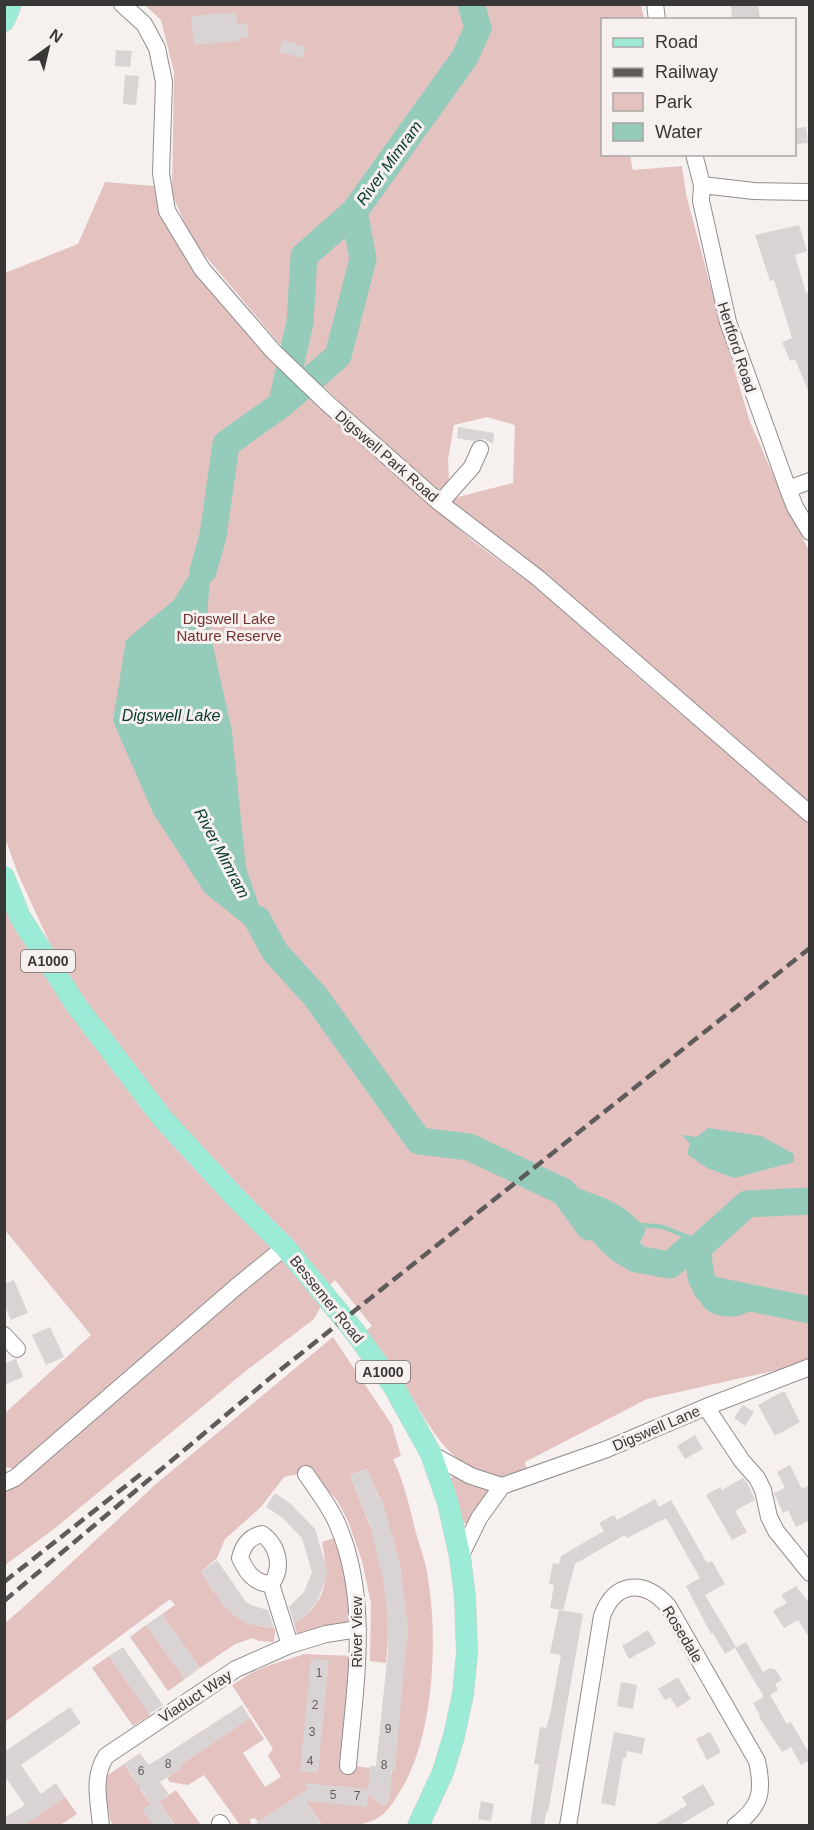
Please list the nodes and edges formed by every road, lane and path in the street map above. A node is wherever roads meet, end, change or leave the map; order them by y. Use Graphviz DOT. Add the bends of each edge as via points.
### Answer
graph roads {
  1 [pos="11,4"];
  2 [pos="122,4"];
  3 [pos="4,21"];
  4 [pos="695,156"];
  5 [pos="702,185"];
  6 [pos="810,192"];
  7 [pos="480,449"];
  8 [pos="810,481"];
  9 [pos="788,489"];
  10 [pos="440,503"];
  11 [pos="810,532"];
  12 [pos="810,814"];
  13 [pos="4,877"];
  14 [pos="12,912"];
  15 [pos="285,1247"];
  16 [pos="4,1335"];
  17 [pos="16,1348"];
  18 [pos="810,1367"];
  19 [pos="706,1407"];
  20 [pos="431,1454"];
  21 [pos="306,1474"];
  22 [pos="4,1483"];
  23 [pos="502,1486"];
  24 [pos="460,1557"];
  25 [pos="810,1573"];
  26 [pos="271,1584"];
  27 [pos="358,1629"];
  28 [pos="290,1645"];
  29 [pos="348,1766"];
  30 [pos="101,1826"];
  31 [pos="418,1826"];
  32 [pos="568,1826"];
  33 [pos="735,1826"];
  1 -- 3 [label="main road"];
  2 -- 10 [label="street, Digswell Park Road" via="144,24 157,48 164,82 161,173 167,212 202,269 273,351"];
  4 -- 5 [label="street, Hertford Road"];
  5 -- 6 [label="street"];
  5 -- 9 [label="street, Hertford Road" via="700,201 721,298"];
  7 -- 10 [label="street" via="472,466"];
  8 -- 9 [label="street"];
  9 -- 11 [label="street, Hertford Road"];
  10 -- 12 [label="street, Digswell Park Road" via="538,578"];
  13 -- 14 [label="main road, Bessemer Road / A1000"];
  14 -- 15 [label="main road, Bessemer Road / A1000" via="76,1005 163,1119"];
  15 -- 20 [label="main road, Bessemer Road / A1000" via="355,1332 394,1387"];
  15 -- 22 [label="street" via="15,1478"];
  16 -- 17 [label="street"];
  18 -- 19 [label="street, Digswell Lane"];
  19 -- 23 [label="street, Digswell Lane" via="607,1449"];
  19 -- 25 [label="street" via="757,1478 776,1531"];
  20 -- 23 [label="street" via="471,1476"];
  20 -- 24 [label="main road, Bessemer Road / A1000" via="448,1503"];
  21 -- 27 [label="street, River View" via="344,1540 354,1576"];
  23 -- 24 [label="street" via="479,1518"];
  24 -- 31 [label="main road, Bessemer Road / A1000" via="465,1597 463,1694 443,1772"];
  26 -- 28 [label="street"];
  27 -- 28 [label="street, Viaduct Way"];
  27 -- 29 [label="street, River View"];
  28 -- 30 [label="street, Viaduct Way" via="221,1678 106,1756 96,1788"];
  32 -- 33 [label="street, Rosedale" via="602,1616 612,1596 621,1590 643,1588 668,1606 757,1761 761,1779 758,1798 749,1815"];
}
